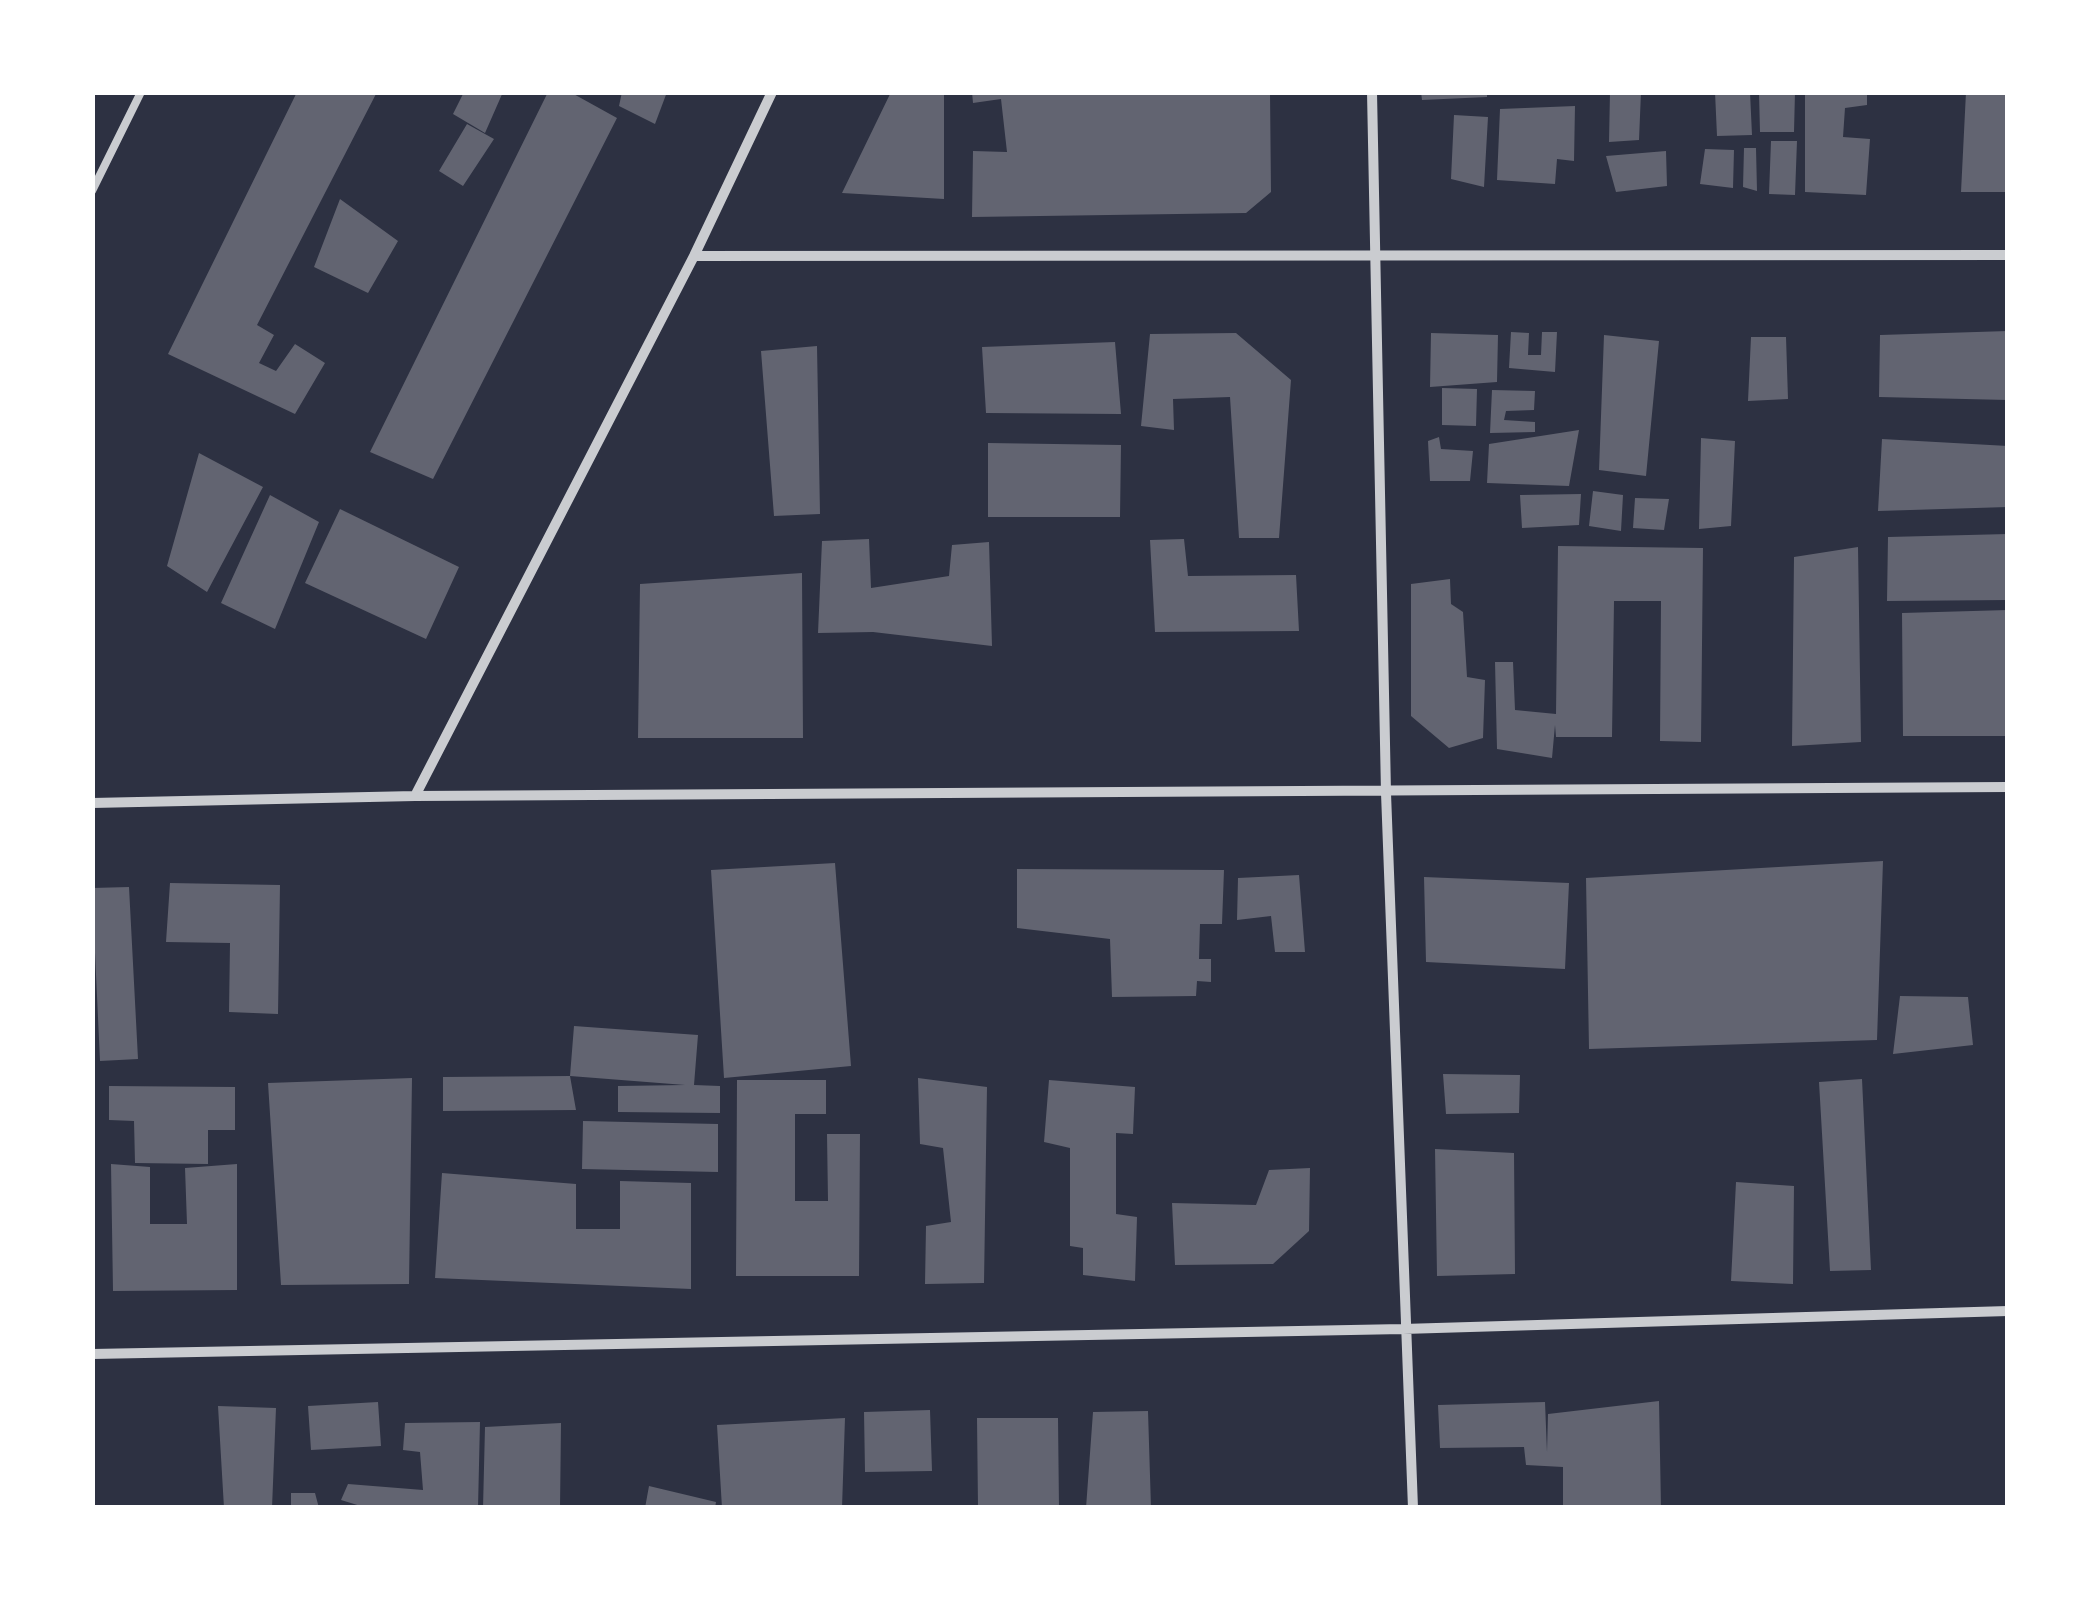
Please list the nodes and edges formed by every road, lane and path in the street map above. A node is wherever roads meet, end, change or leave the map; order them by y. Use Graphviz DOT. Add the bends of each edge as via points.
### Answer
graph roads {
  1 [pos="142,92"];
  2 [pos="772,92"];
  3 [pos="1372,92"];
  4 [pos="92,191"];
  5 [pos="1376,255"];
  6 [pos="2008,255"];
  7 [pos="694,256"];
  8 [pos="2008,786"];
  9 [pos="1386,793"];
  10 [pos="416,796"];
  11 [pos="92,802"];
  12 [pos="2008,1311"];
  13 [pos="1404,1329"];
  14 [pos="92,1354"];
  15 [pos="1413,1508"];
  1 -- 4 [label="lane"];
  2 -- 7 [label="street"];
  3 -- 5 [label="street"];
  5 -- 6 [label="street"];
  5 -- 7 [label="street"];
  5 -- 9 [label="street"];
  7 -- 10 [label="street"];
  8 -- 9 [label="street"];
  9 -- 10 [label="street"];
  9 -- 13 [label="street"];
  10 -- 11 [label="street"];
  12 -- 13 [label="street"];
  13 -- 14 [label="street"];
  13 -- 15 [label="street"];
}
